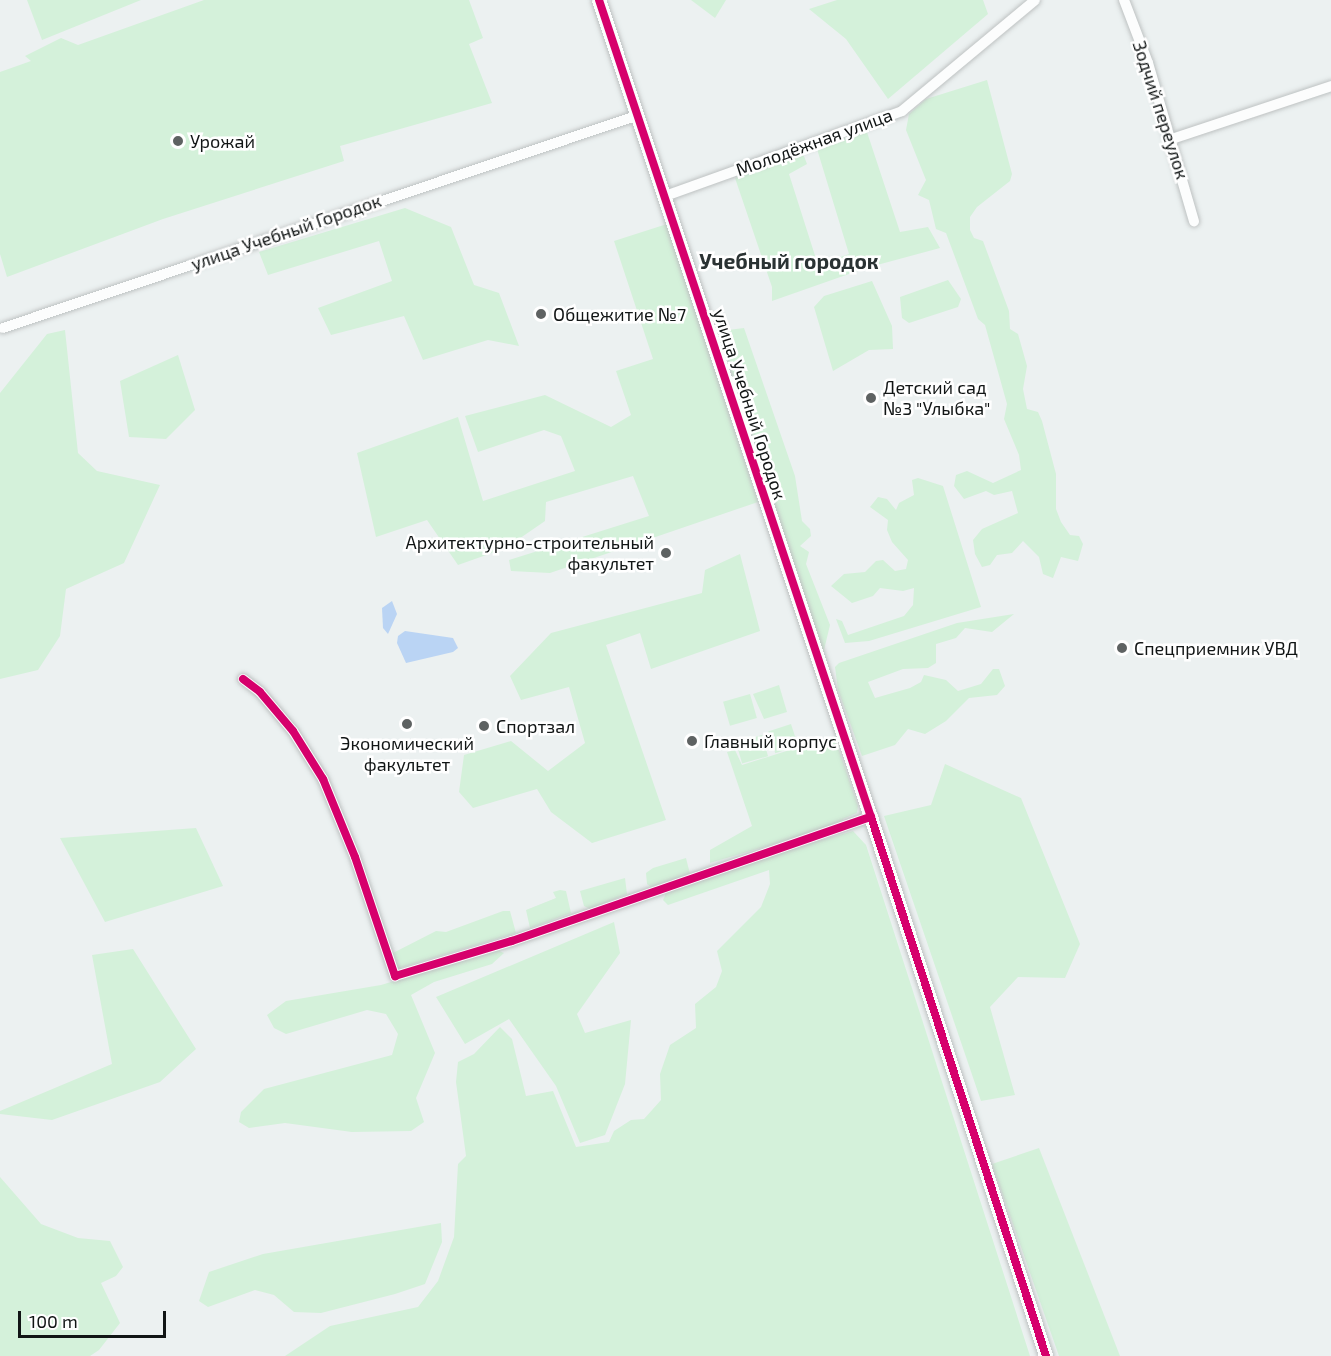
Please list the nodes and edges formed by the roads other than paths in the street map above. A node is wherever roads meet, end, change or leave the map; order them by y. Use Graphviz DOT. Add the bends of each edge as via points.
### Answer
graph roads {
  1 [pos="599,0"];
  2 [pos="1035,0"];
  3 [pos="1124,0"];
  4 [pos="1331,86"];
  5 [pos="639,115"];
  6 [pos="1172,139"];
  7 [pos="665,196"];
  8 [pos="1194,220"];
  9 [pos="3,328"];
  10 [pos="243,679"];
  11 [pos="872,817"];
  12 [pos="1046,1356"];
  1 -- 5 [label="street, улица Учебный Городок"];
  2 -- 7 [label="street, Молодёжная улица" via="902,111"];
  3 -- 6 [label="street, Зодчий переулок"];
  4 -- 6 [label="street"];
  5 -- 7 [label="street, улица Учебный Городок"];
  5 -- 9 [label="street, улица Учебный Городок"];
  6 -- 8 [label="street, Зодчий переулок"];
  7 -- 11 [label="street, улица Учебный Городок"];
  10 -- 11 [label="street" via="260,692 293,731 323,779 355,857 395,976 512,941"];
  11 -- 12 [label="street, улица Учебный Городок"];
}
